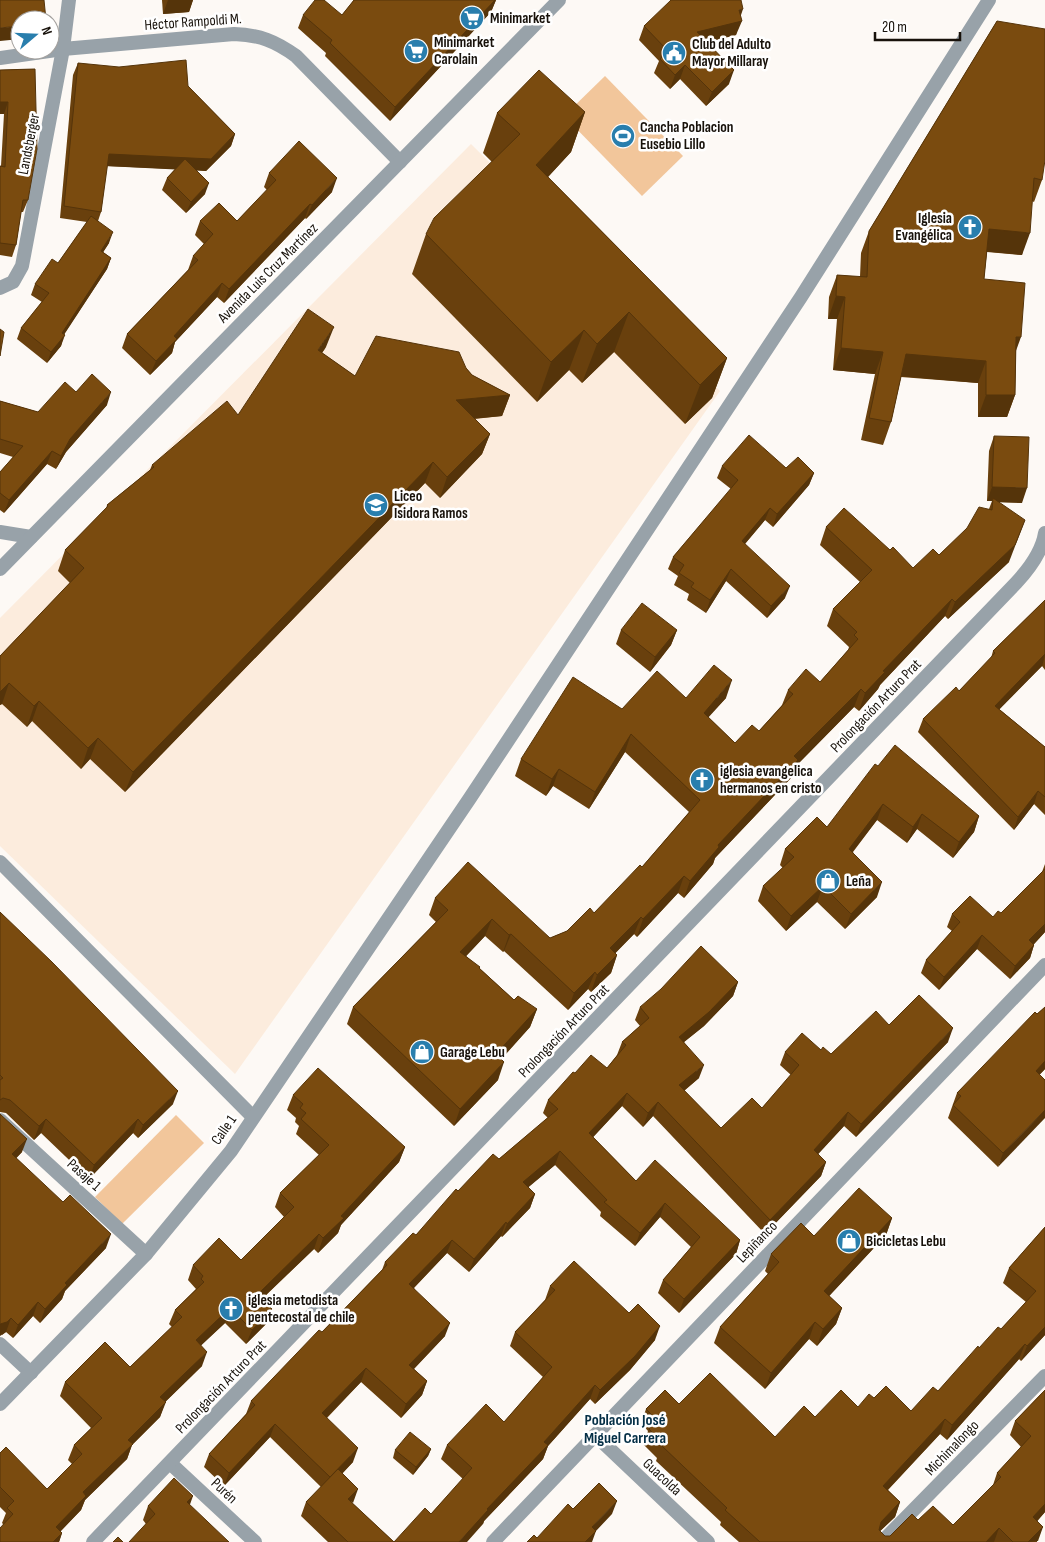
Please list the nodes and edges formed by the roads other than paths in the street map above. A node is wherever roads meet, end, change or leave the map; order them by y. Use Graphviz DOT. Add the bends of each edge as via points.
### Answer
graph roads {
  1 [pos="69,0"];
  2 [pos="559,0"];
  3 [pos="989,0"];
  4 [pos="64,49"];
  5 [pos="0,58"];
  6 [pos="400,162"];
  7 [pos="3,287"];
  8 [pos="0,532"];
  9 [pos="1045,533"];
  10 [pos="31,537"];
  11 [pos="1042,553"];
  12 [pos="0,569"];
  13 [pos="0,862"];
  14 [pos="1045,965"];
  15 [pos="253,1117"];
  16 [pos="0,1120"];
  17 [pos="146,1254"];
  18 [pos="0,1344"];
  19 [pos="31,1373"];
  20 [pos="1045,1376"];
  21 [pos="0,1404"];
  22 [pos="595,1435"];
  23 [pos="170,1463"];
  24 [pos="93,1542"];
  25 [pos="254,1542"];
  26 [pos="493,1542"];
  27 [pos="708,1542"];
  28 [pos="882,1542"];
  1 -- 4 [label="street, Landsberger"];
  2 -- 6 [label="street, Avenida Luis Cruz Martínez"];
  3 -- 15 [label="street" via="796,305 476,790"];
  4 -- 5 [label="street, Héctor Rampoldi M."];
  4 -- 6 [label="street, Héctor Rampoldi M." via="234,34 265,38 296,56"];
  4 -- 7 [label="street, Landsberger" via="22,266 13,282"];
  6 -- 10 [label="street, Avenida Luis Cruz Martínez"];
  8 -- 10 [label="street"];
  9 -- 11 [label="street, Prolongación Arturo Prat"];
  10 -- 12 [label="street, Avenida Luis Cruz Martínez"];
  11 -- 23 [label="street, Prolongación Arturo Prat"];
  13 -- 15 [label="street, Calle 1"];
  14 -- 22 [label="street, Lepiñanco"];
  15 -- 17 [label="street, Calle 1" via="231,1150"];
  16 -- 17 [label="street, Pasaje 1"];
  17 -- 19 [label="street, Calle 1"];
  18 -- 19 [label="street"];
  19 -- 21 [label="street, Calle 1"];
  20 -- 28 [label="street, Michimalongo"];
  22 -- 26 [label="street, Lepiñanco"];
  22 -- 27 [label="street, Guacolda"];
  23 -- 24 [label="street, Prolongación Arturo Prat"];
  23 -- 25 [label="street, Purén"];
}
